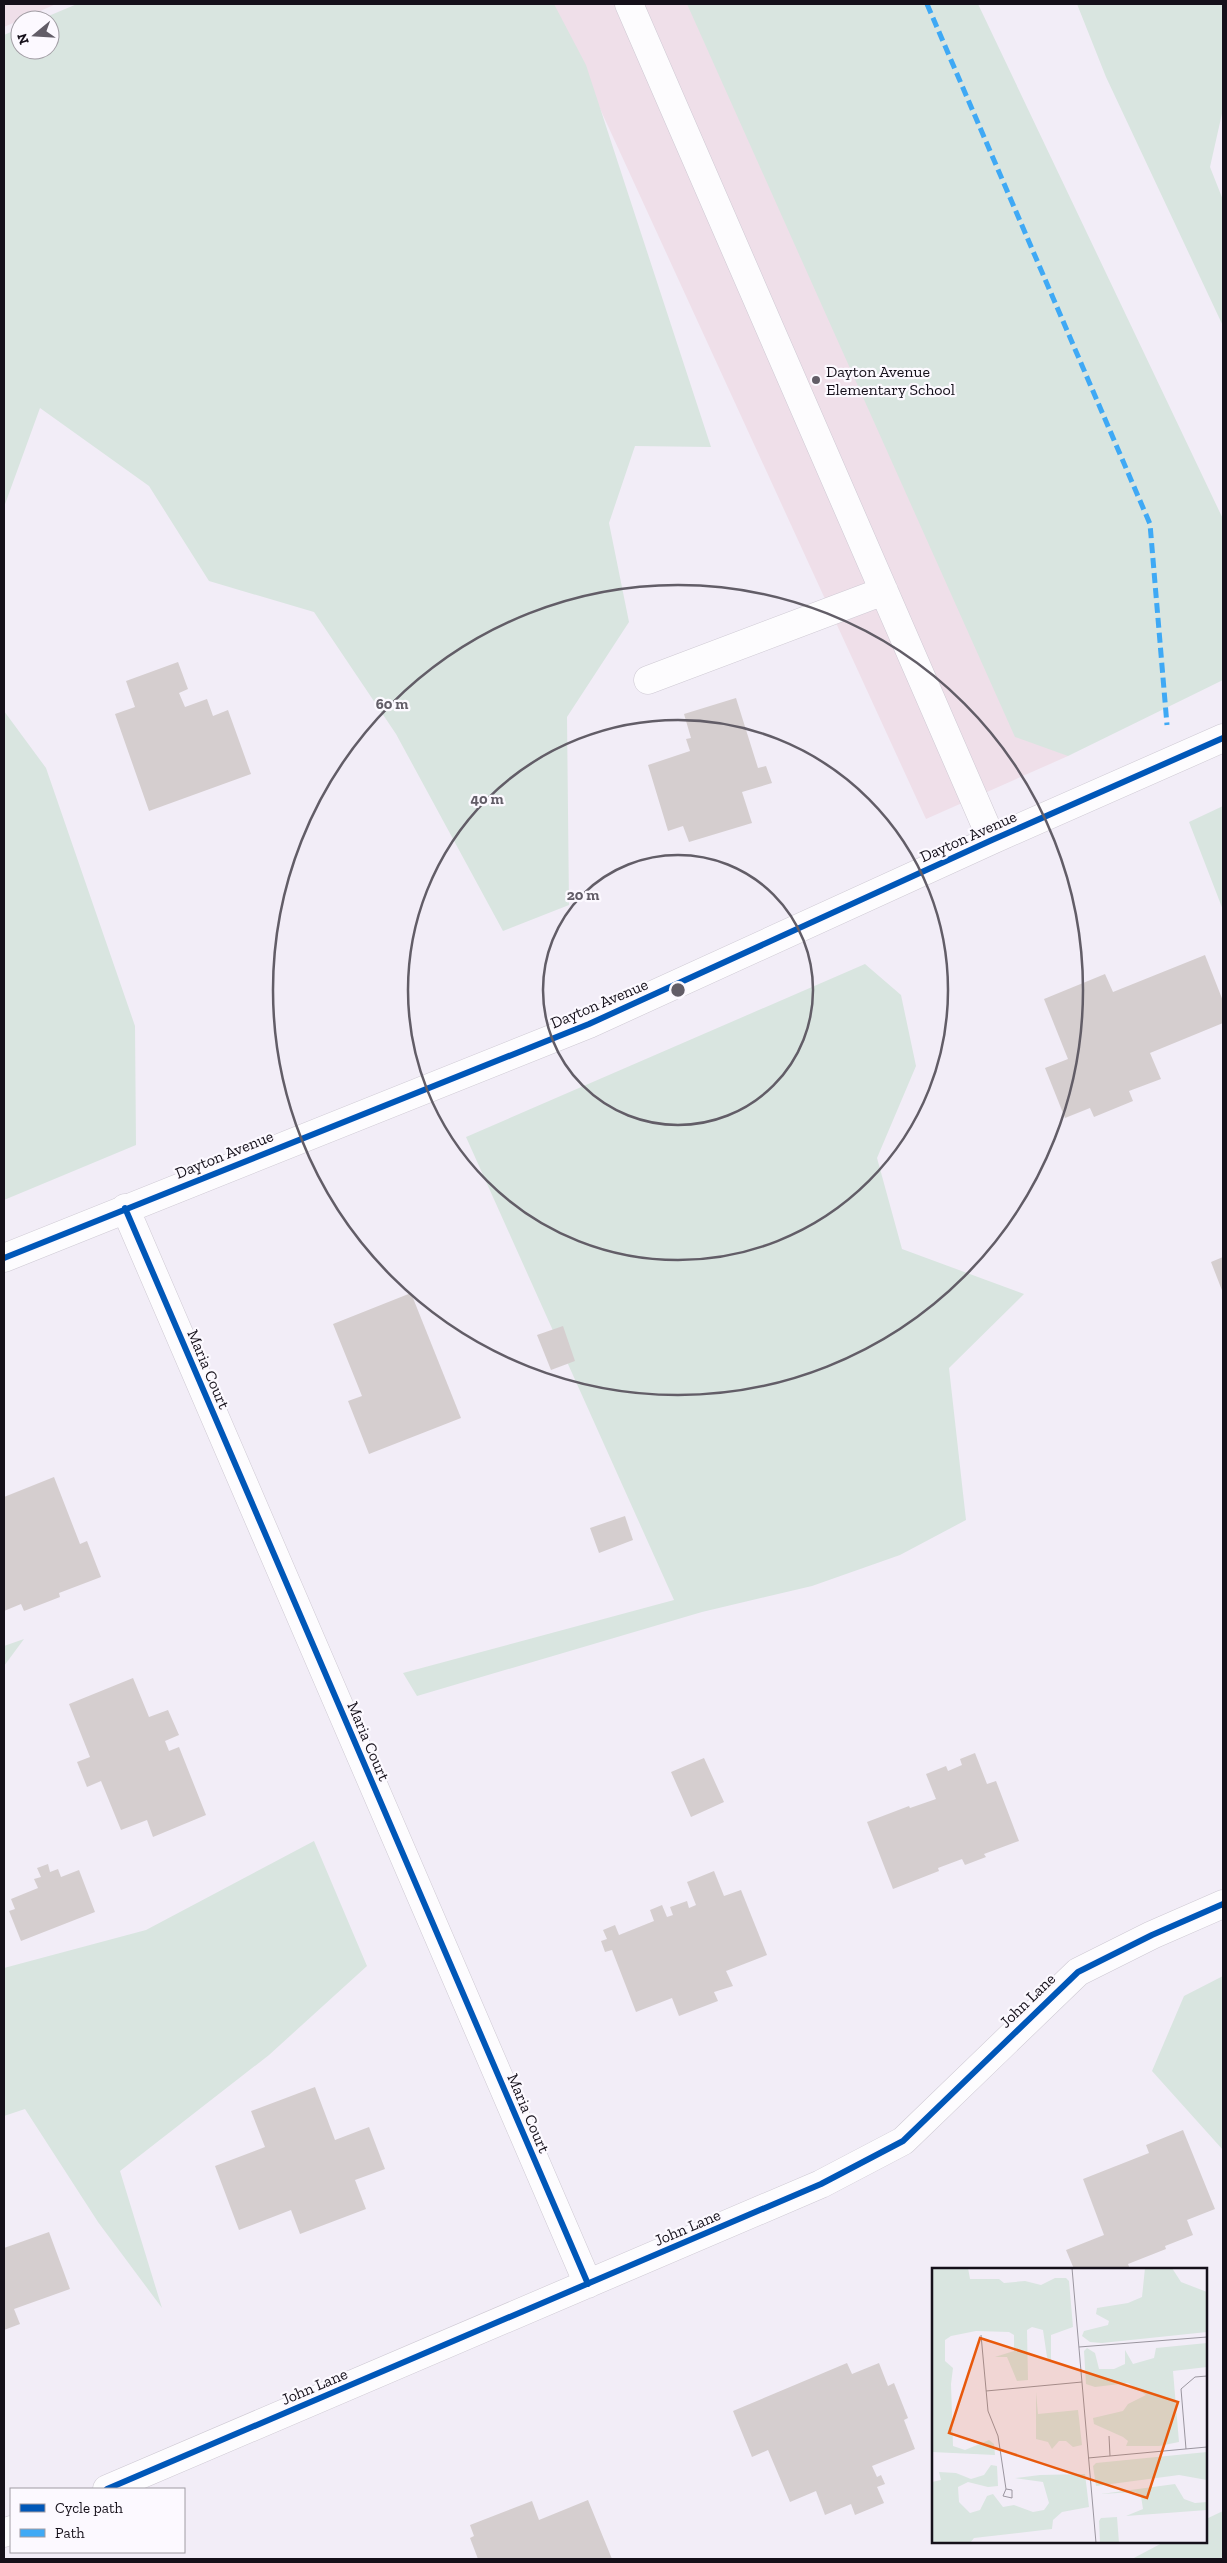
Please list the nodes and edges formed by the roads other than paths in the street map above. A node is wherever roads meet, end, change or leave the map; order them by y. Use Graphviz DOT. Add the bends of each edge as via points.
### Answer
graph roads {
  1 [pos="629,4"];
  2 [pos="884,591"];
  3 [pos="648,680"];
  4 [pos="1223,738"];
  5 [pos="992,840"];
  6 [pos="126,1208"];
  7 [pos="4,1258"];
  8 [pos="1223,1904"];
  9 [pos="588,2284"];
  10 [pos="108,2488"];
  1 -- 2 [label="street"];
  2 -- 3 [label="street"];
  2 -- 5 [label="street"];
  4 -- 5 [label="street, Dayton Avenue"];
  5 -- 6 [label="street, Dayton Avenue" via="589,1024"];
  6 -- 7 [label="street, Dayton Avenue"];
  6 -- 9 [label="street, Maria Court"];
  8 -- 9 [label="street, John Lane" via="1078,1972 904,2141 821,2184"];
  9 -- 10 [label="street, John Lane"];
}
